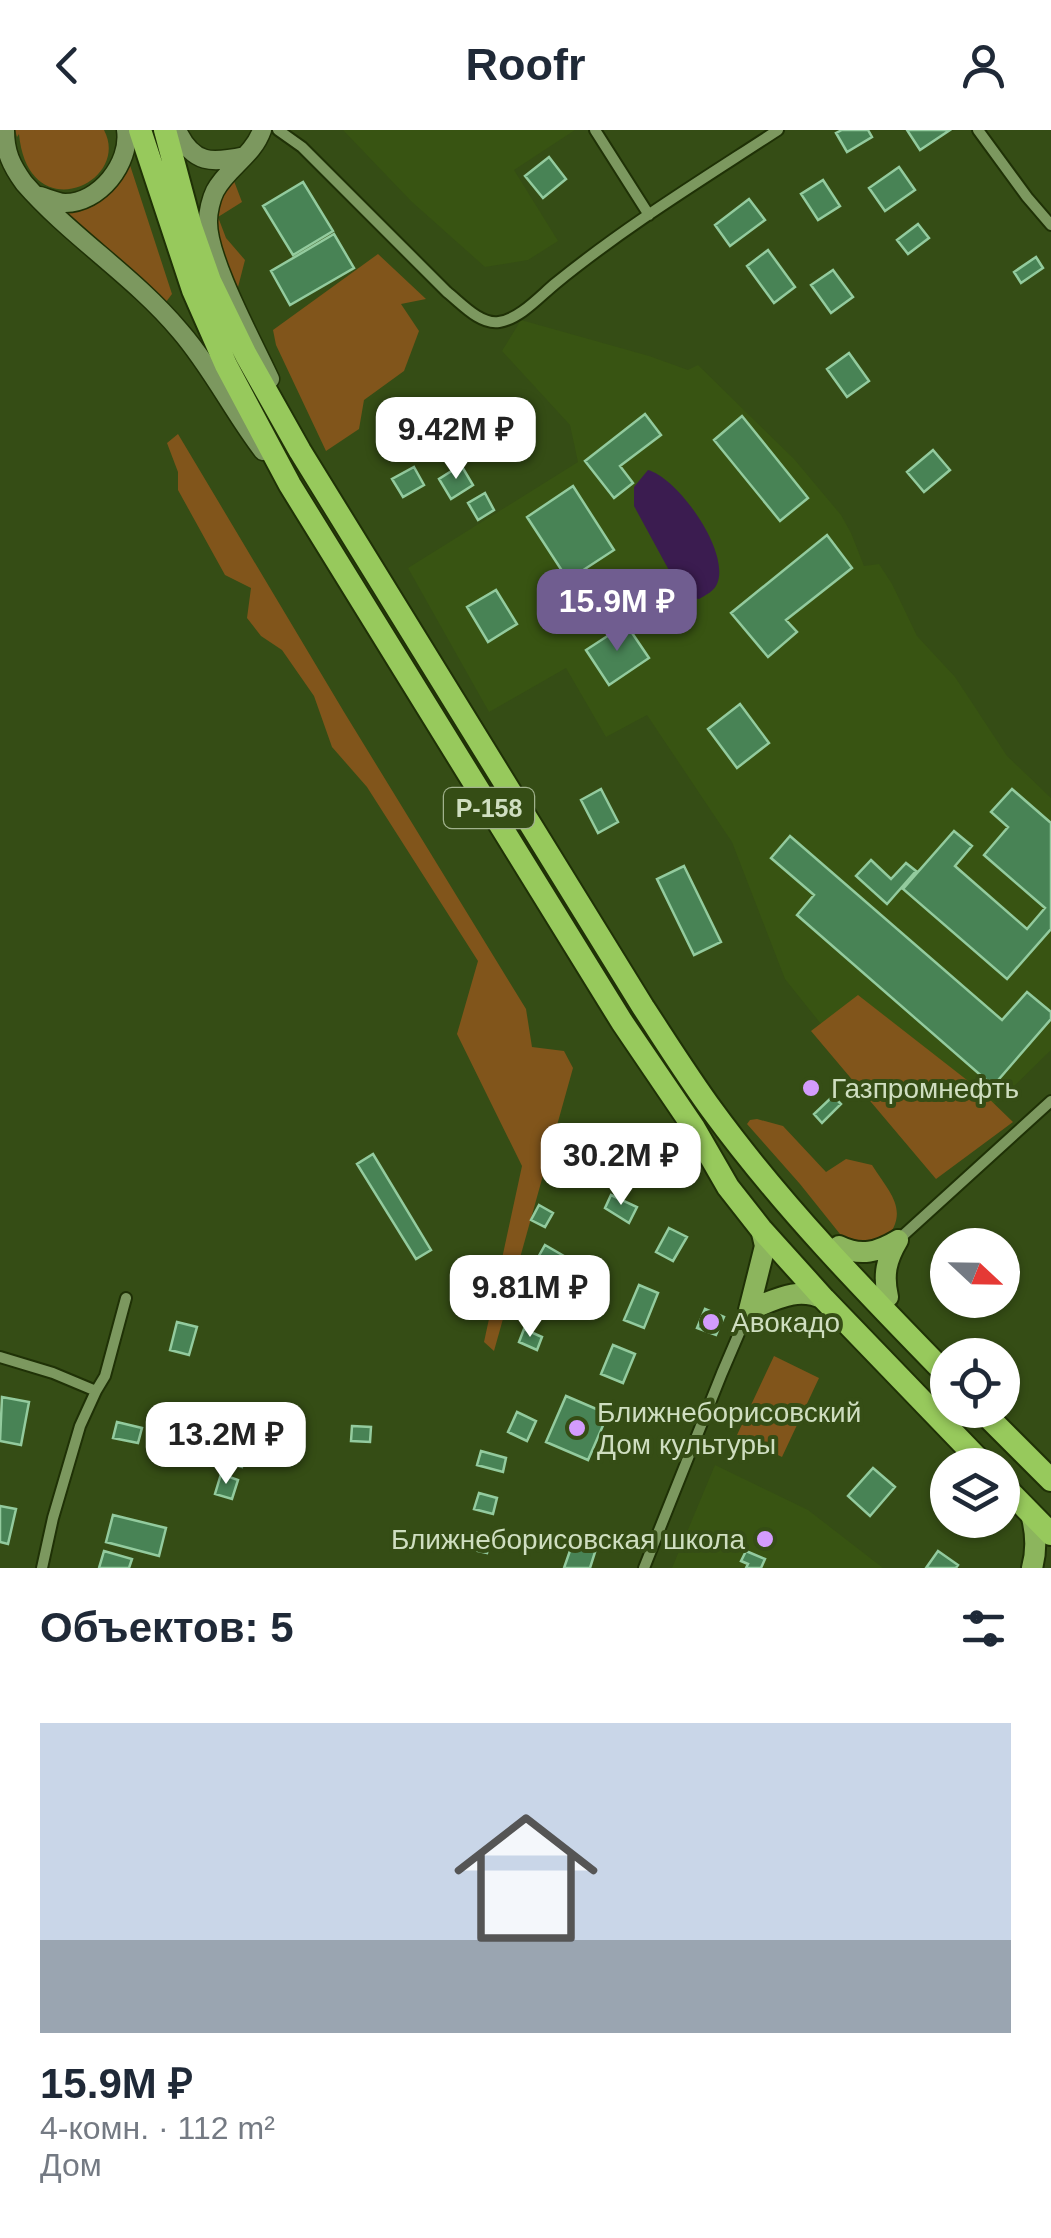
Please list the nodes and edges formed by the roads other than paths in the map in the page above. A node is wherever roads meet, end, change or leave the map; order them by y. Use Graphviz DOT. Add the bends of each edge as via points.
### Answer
graph roads {
  1 [pos="5,130"];
  2 [pos="126,130"];
  3 [pos="140,130"];
  4 [pos="165,130"];
  5 [pos="177,130"];
  6 [pos="262,130"];
  7 [pos="278,130"];
  8 [pos="594,130"];
  9 [pos="778,130"];
  10 [pos="978,130"];
  11 [pos="246,156"];
  12 [pos="34,195"];
  13 [pos="649,214"];
  14 [pos="1051,225"];
  15 [pos="300,451"];
  16 [pos="290,485"];
  17 [pos="594,926"];
  18 [pos="1051,1102"];
  19 [pos="694,1128"];
  20 [pos="761,1230"];
  21 [pos="898,1240"];
  22 [pos="839,1246"];
  23 [pos="888,1297"];
  24 [pos="126,1298"];
  25 [pos="824,1300"];
  26 [pos="750,1310"];
  27 [pos="930,1342"];
  28 [pos="0,1357"];
  29 [pos="930,1358"];
  30 [pos="96,1391"];
  31 [pos="930,1391"];
  32 [pos="965,1428"];
  33 [pos="998,1428"];
  34 [pos="1010,1428"];
  35 [pos="968,1448"];
  36 [pos="983,1448"];
  37 [pos="1051,1472"];
  38 [pos="1051,1480"];
  39 [pos="1020,1490"];
  40 [pos="1020,1499"];
  41 [pos="1041,1516"];
  42 [pos="1051,1534"];
  43 [pos="1051,1557"];
  44 [pos="42,1568"];
  45 [pos="644,1568"];
  46 [pos="1034,1568"];
  1 -- 12 [label="street" via="12,166"];
  2 -- 12 [label="street" via="120,165 106,185 66,203"];
  3 -- 16 [label="highway, Р-158" via="193,290"];
  4 -- 15 [label="highway, Р-158" via="210,281"];
  5 -- 11 [label="street" via="188,150 206,160"];
  6 -- 11 [label="street"];
  7 -- 13 [label="street" via="447,292 497,323"];
  8 -- 13 [label="street"];
  9 -- 13 [label="street"];
  10 -- 14 [label="street"];
  11 -- 15 [label="street" via="214,192 210,242"];
  12 -- 16 [label="street" via="179,330"];
  15 -- 17 [label="highway, Р-158"];
  16 -- 19 [label="highway, Р-158"];
  17 -- 22 [label="highway" via="748,1138"];
  17 -- 29 [label="highway, Р-158" via="679,1063 748,1156"];
  18 -- 21 [label="street"];
  19 -- 20 [label="highway"];
  19 -- 31 [label="highway, Р-158"];
  20 -- 25 [label="highway"];
  20 -- 26 [label="main road" via="765,1246"];
  21 -- 22 [label="main road" via="866,1253"];
  21 -- 23 [label="main road" via="886,1267"];
  22 -- 23 [label="highway"];
  23 -- 27 [label="highway"];
  24 -- 30 [label="street"];
  25 -- 26 [label="main road" via="794,1292"];
  25 -- 35 [label="highway"];
  26 -- 45 [label="street"];
  28 -- 30 [label="street"];
  30 -- 44 [label="street" via="80,1426"];
  32 -- 36 [label="highway, Р-158"];
  33 -- 38 [label="highway"];
  34 -- 37 [label="highway"];
  39 -- 41 [label="highway, Р-158"];
  40 -- 41 [label="highway"];
  41 -- 42 [label="highway"];
  41 -- 46 [label="main road"];
  43 -- 46 [label="main road"];
}
